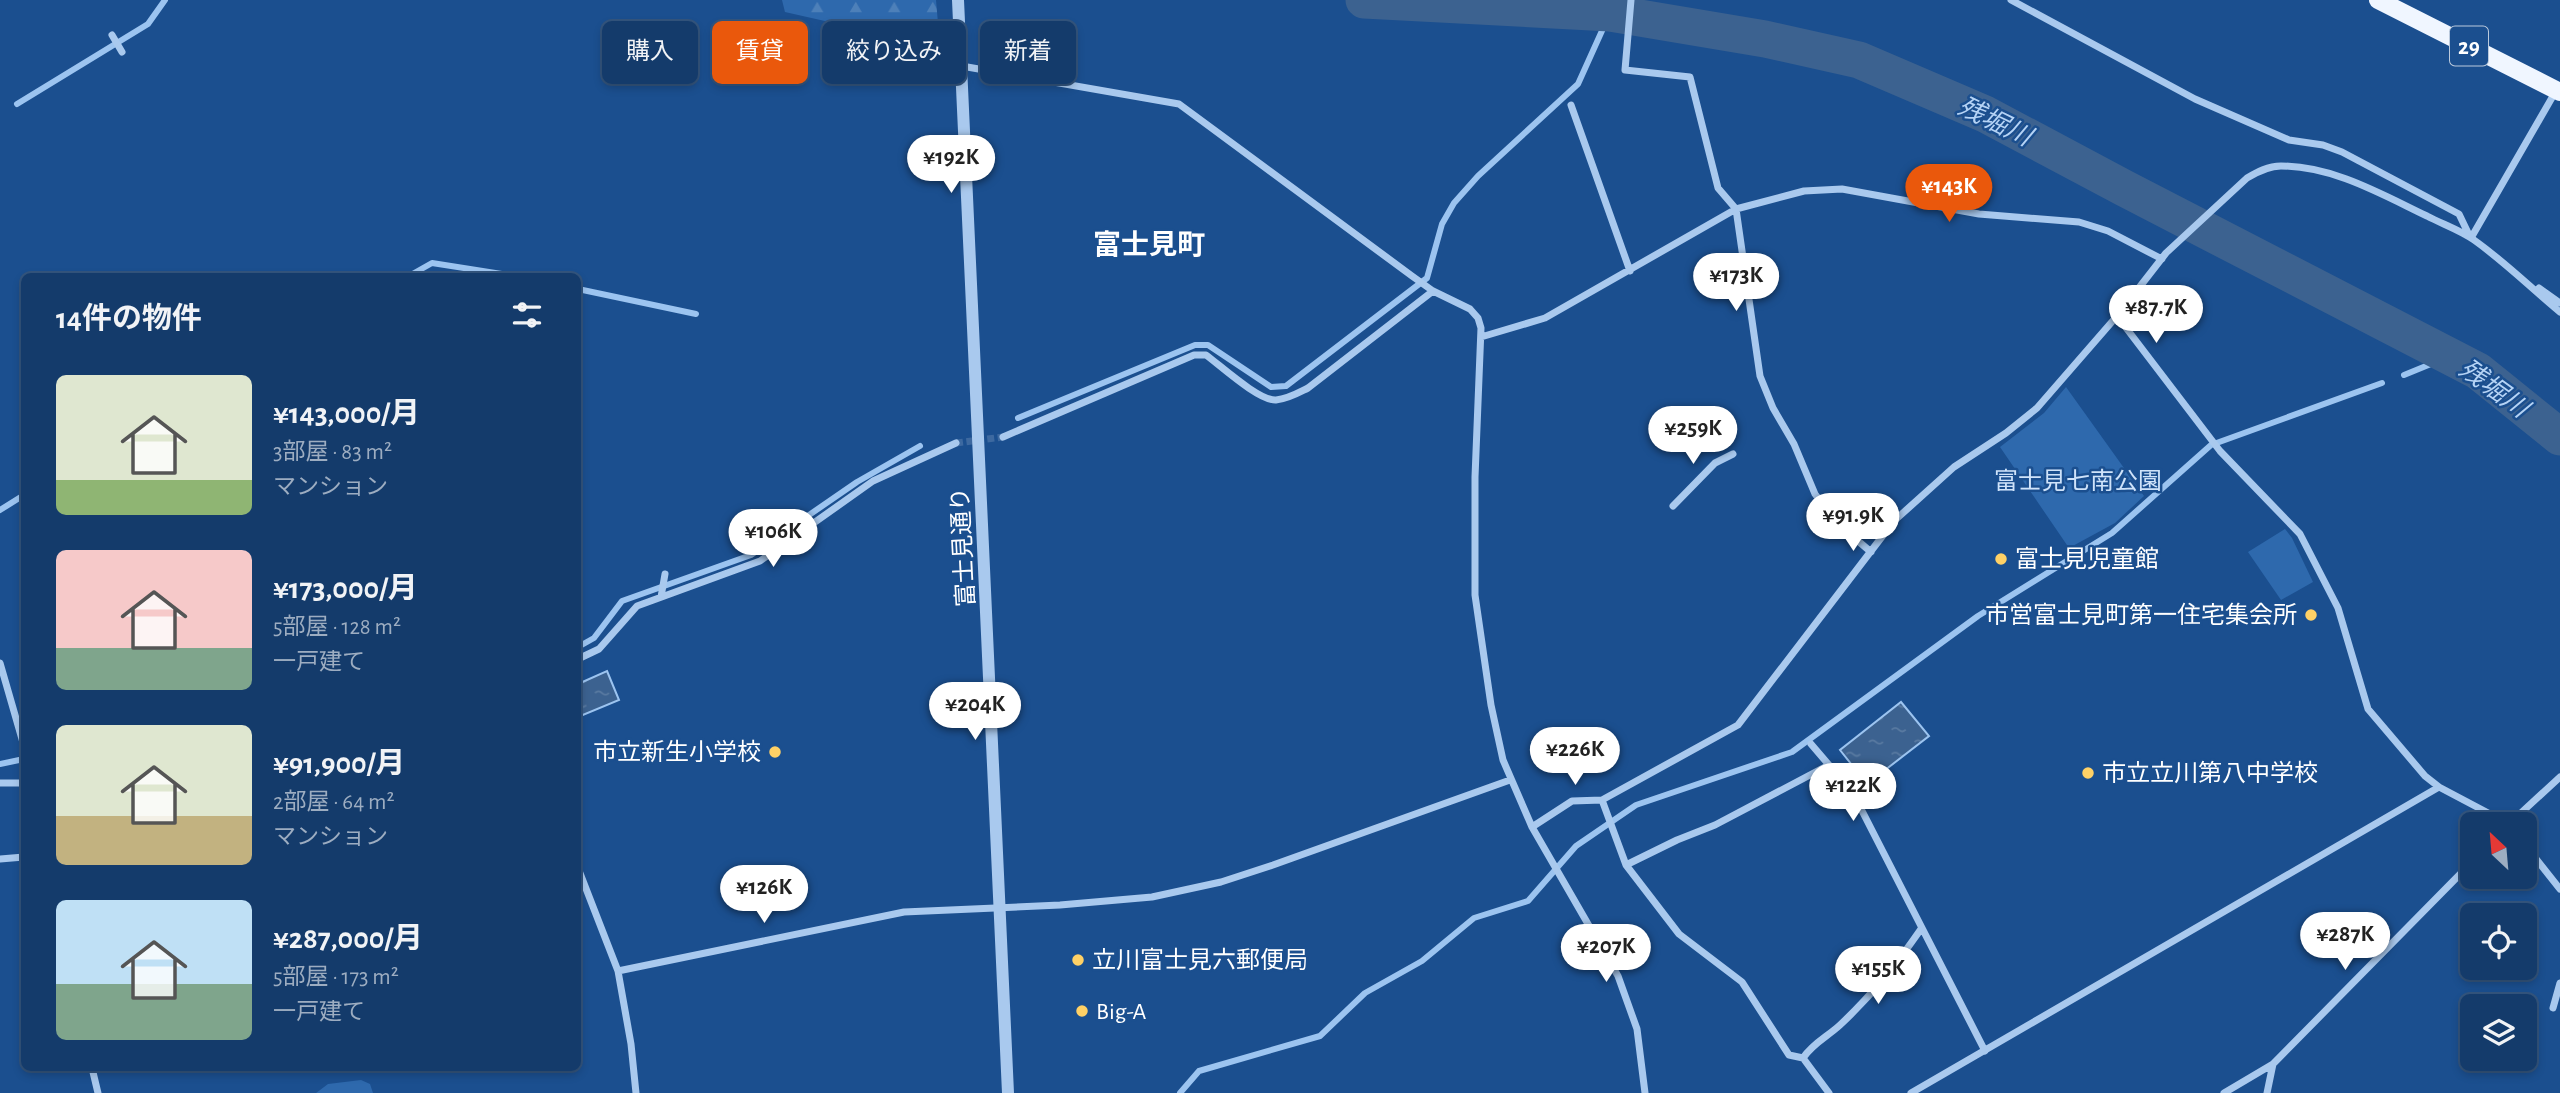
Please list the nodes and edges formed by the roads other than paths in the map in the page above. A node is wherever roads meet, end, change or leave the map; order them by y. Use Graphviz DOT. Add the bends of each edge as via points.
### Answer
graph roads {
  1 [pos="958,0"];
  2 [pos="1631,0"];
  3 [pos="2011,0"];
  4 [pos="2378,0"];
  5 [pos="111,35"];
  6 [pos="122,52"];
  7 [pos="966,67"];
  8 [pos="2559,88"];
  9 [pos="1571,105"];
  10 [pos="1736,209"];
  11 [pos="2471,238"];
  12 [pos="2164,256"];
  13 [pos="2513,269"];
  14 [pos="1630,271"];
  15 [pos="1433,291"];
  16 [pos="2560,303"];
  17 [pos="2560,312"];
  18 [pos="2117,316"];
  19 [pos="1481,337"];
  20 [pos="1003,437"];
  21 [pos="956,443"];
  22 [pos="1732,454"];
  23 [pos="1674,506"];
  24 [pos="761,526"];
  25 [pos="785,543"];
  26 [pos="1871,552"];
  27 [pos="665,573"];
  28 [pos="662,596"];
  29 [pos="581,658"];
  30 [pos="0,663"];
  31 [pos="21,736"];
  32 [pos="1811,744"];
  33 [pos="1829,765"];
  34 [pos="2560,777"];
  35 [pos="1510,780"];
  36 [pos="0,783"];
  37 [pos="21,783"];
  38 [pos="2440,787"];
  39 [pos="1602,800"];
  40 [pos="2487,812"];
  41 [pos="2522,812"];
  42 [pos="1532,827"];
  43 [pos="21,857"];
  44 [pos="0,859"];
  45 [pos="2538,861"];
  46 [pos="1626,865"];
  47 [pos="2460,874"];
  48 [pos="581,876"];
  49 [pos="2560,889"];
  50 [pos="1000,908"];
  51 [pos="1921,929"];
  52 [pos="618,971"];
  53 [pos="2560,983"];
  54 [pos="2553,1008"];
  55 [pos="1985,1051"];
  56 [pos="1803,1058"];
  57 [pos="2273,1064"];
  58 [pos="93,1071"];
  59 [pos="97,1093"];
  60 [pos="636,1093"];
  61 [pos="1008,1093"];
  62 [pos="1645,1093"];
  63 [pos="1829,1093"];
  64 [pos="1911,1093"];
  65 [pos="2224,1093"];
  66 [pos="2267,1093"];
  1 -- 50 [label="street, 富士見通り"];
  2 -- 10 [label="street" via="1625,70 1690,77 1718,188"];
  3 -- 11 [label="street" via="2195,99 2289,140 2342,152 2459,214"];
  4 -- 8 [label="main road, 29"];
  5 -- 6 [label="street"];
  7 -- 15 [label="street" via="1179,104"];
  8 -- 11 [label="street"];
  9 -- 14 [label="street"];
  10 -- 12 [label="street" via="1804,191 1842,190 1979,214 2079,222"];
  10 -- 14 [label="street"];
  10 -- 26 [label="street" via="1760,376 1815,494 1837,523"];
  11 -- 12 [label="street" via="2346,178 2280,166 2246,178"];
  11 -- 13 [label="street"];
  12 -- 18 [label="street"];
  13 -- 16 [label="street"];
  13 -- 17 [label="street"];
  14 -- 19 [label="street" via="1545,318"];
  15 -- 19 [label="street" via="1470,309 1478,318"];
  15 -- 20 [label="street" via="1290,397 1273,400 1206,355 1194,355"];
  18 -- 26 [label="street" via="2037,408 1954,467 1894,521"];
  18 -- 38 [label="street" via="2220,451 2300,534 2338,608 2368,709 2425,776"];
  19 -- 35 [label="street" via="1475,595 1491,705"];
  21 -- 25 [label="street" via="873,481"];
  22 -- 23 [label="street" via="1715,463"];
  24 -- 25 [label="street"];
  25 -- 28 [label="street" via="761,561"];
  26 -- 39 [label="street" via="1738,725"];
  27 -- 28 [label="street"];
  28 -- 29 [label="street" via="637,606 599,649"];
  30 -- 31 [label="street"];
  32 -- 33 [label="street"];
  33 -- 46 [label="street"];
  33 -- 51 [label="street" via="1857,801"];
  34 -- 41 [label="street"];
  35 -- 42 [label="street"];
  35 -- 50 [label="street" via="1221,882 1152,897"];
  36 -- 37 [label="street"];
  38 -- 40 [label="street"];
  38 -- 55 [label="street"];
  39 -- 42 [label="street" via="1572,801"];
  39 -- 46 [label="street"];
  42 -- 62 [label="street" via="1618,976 1637,1029"];
  43 -- 44 [label="street"];
  45 -- 49 [label="street"];
  46 -- 56 [label="street" via="1679,934 1742,982 1789,1055"];
  47 -- 57 [label="street"];
  48 -- 52 [label="street"];
  50 -- 52 [label="street" via="904,912"];
  50 -- 61 [label="street, 富士見通り"];
  51 -- 55 [label="street"];
  51 -- 56 [label="street" via="1874,989"];
  52 -- 60 [label="street"];
  53 -- 54 [label="street"];
  55 -- 64 [label="street"];
  56 -- 63 [label="street"];
  57 -- 65 [label="street"];
  57 -- 66 [label="street"];
  58 -- 59 [label="street"];
}
